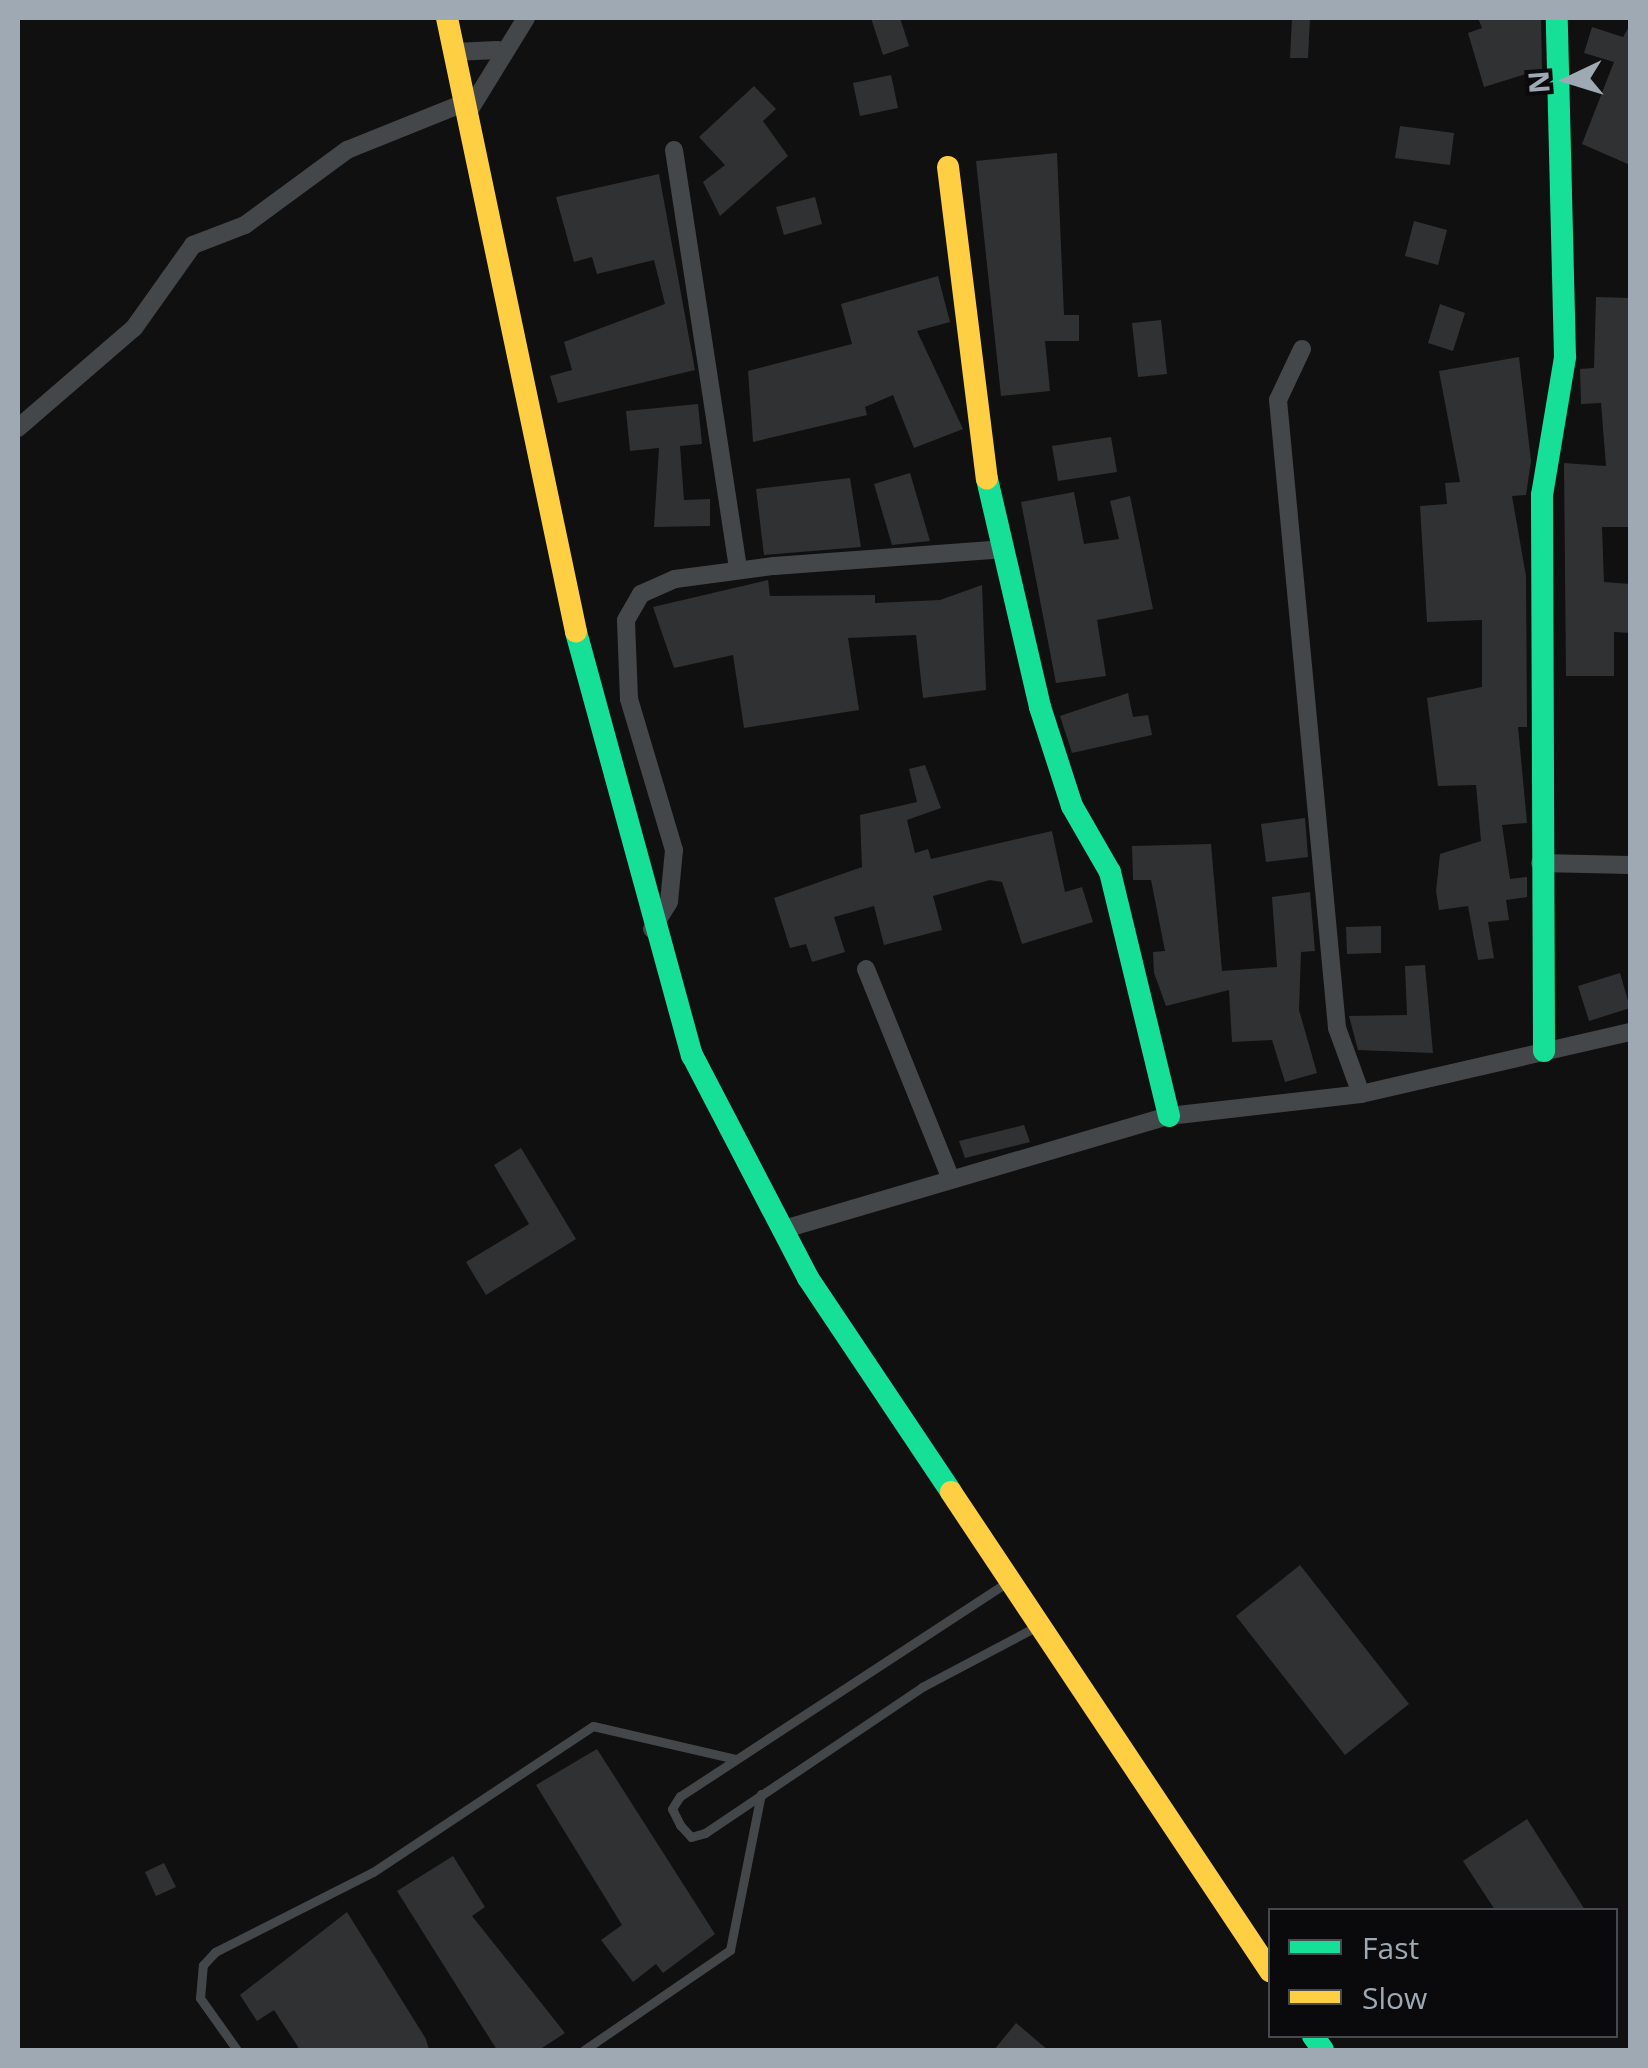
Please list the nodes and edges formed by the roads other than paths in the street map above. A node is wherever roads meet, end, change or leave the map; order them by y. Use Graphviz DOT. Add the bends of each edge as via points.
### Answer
graph roads {
  1 [pos="446,18"];
  2 [pos="526,18"];
  3 [pos="1557,18"];
  4 [pos="498,50"];
  5 [pos="454,52"];
  6 [pos="466,109"];
  7 [pos="674,150"];
  8 [pos="948,168"];
  9 [pos="1302,350"];
  10 [pos="18,428"];
  11 [pos="1005,549"];
  12 [pos="738,570"];
  13 [pos="1540,864"];
  14 [pos="1630,864"];
  15 [pos="650,932"];
  16 [pos="866,969"];
  17 [pos="1630,1032"];
  18 [pos="1544,1051"];
  19 [pos="1361,1094"];
  20 [pos="1169,1116"];
  21 [pos="951,1178"];
  22 [pos="781,1230"];
  23 [pos="1012,1578"];
  24 [pos="1043,1624"];
  25 [pos="736,1760"];
  26 [pos="761,1794"];
  27 [pos="1268,1968"];
  28 [pos="237,2050"];
  29 [pos="584,2050"];
  1 -- 5 [label="main road"];
  2 -- 4 [label="street"];
  3 -- 13 [label="main road" via="1565,357 1542,496"];
  4 -- 5 [label="street"];
  4 -- 6 [label="street"];
  5 -- 6 [label="main road"];
  6 -- 10 [label="street" via="347,150 245,224 192,245 134,328"];
  6 -- 15 [label="main road" via="598,736"];
  7 -- 12 [label="street"];
  8 -- 11 [label="main road" via="983,460"];
  9 -- 19 [label="street" via="1278,400 1337,1028"];
  11 -- 12 [label="street"];
  11 -- 20 [label="main road" via="1055,761 1110,872"];
  12 -- 15 [label="street" via="654,586 626,620 634,732 661,785 674,850 669,902"];
  13 -- 14 [label="street"];
  13 -- 18 [label="main road"];
  15 -- 22 [label="main road" via="692,1055"];
  16 -- 21 [label="street"];
  17 -- 18 [label="street"];
  18 -- 19 [label="street"];
  19 -- 20 [label="street"];
  20 -- 21 [label="street"];
  21 -- 22 [label="street"];
  22 -- 23 [label="main road"];
  23 -- 24 [label="main road"];
  23 -- 25 [label="lane"];
  24 -- 26 [label="lane" via="936,1678"];
  24 -- 27 [label="main road"];
  25 -- 26 [label="lane" via="674,1802 687,1834 706,1833"];
  25 -- 28 [label="lane" via="593,1726 373,1872 215,1952 204,1965 200,1998"];
  26 -- 29 [label="lane" via="730,1950"];
}
